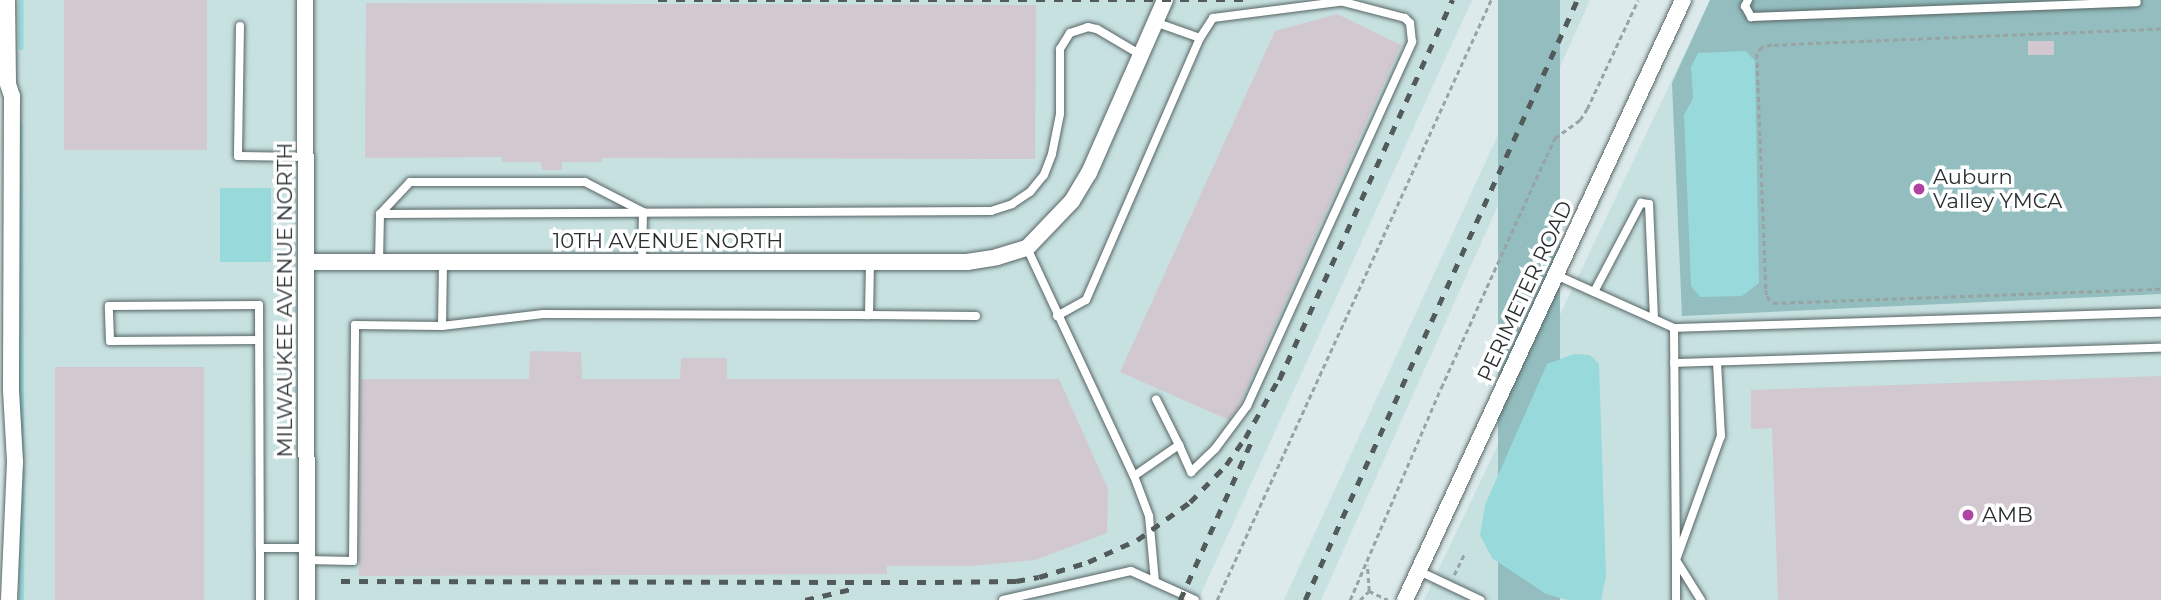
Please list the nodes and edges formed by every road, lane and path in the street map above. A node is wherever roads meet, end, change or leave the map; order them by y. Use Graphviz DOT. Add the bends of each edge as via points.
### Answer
graph roads {
  1 [pos="8,0"];
  2 [pos="305,0"];
  3 [pos="1166,0"];
  4 [pos="1491,0"];
  5 [pos="1638,0"];
  6 [pos="1683,0"];
  7 [pos="1748,0"];
  8 [pos="1923,0"];
  9 [pos="1346,1"];
  10 [pos="2125,1"];
  11 [pos="2137,2"];
  12 [pos="1923,10"];
  13 [pos="1155,22"];
  14 [pos="240,26"];
  15 [pos="2161,29"];
  16 [pos="1200,38"];
  17 [pos="1141,55"];
  18 [pos="4,84"];
  19 [pos="306,158"];
  20 [pos="643,212"];
  21 [pos="380,214"];
  22 [pos="1027,248"];
  23 [pos="306,261"];
  24 [pos="379,262"];
  25 [pos="443,262"];
  26 [pos="642,262"];
  27 [pos="870,262"];
  28 [pos="1556,275"];
  29 [pos="2161,289"];
  30 [pos="1594,292"];
  31 [pos="2161,313"];
  32 [pos="869,315"];
  33 [pos="976,316"];
  34 [pos="1057,316"];
  35 [pos="1654,319"];
  36 [pos="442,326"];
  37 [pos="1674,328"];
  38 [pos="259,340"];
  39 [pos="2161,348"];
  40 [pos="1717,362"];
  41 [pos="1674,363"];
  42 [pos="1156,399"];
  43 [pos="1179,445"];
  44 [pos="1134,476"];
  45 [pos="260,548"];
  46 [pos="307,554"];
  47 [pos="1676,560"];
  48 [pos="1367,563"];
  49 [pos="1419,571"];
  50 [pos="1155,582"];
  51 [pos="1369,591"];
  52 [pos="9,600"];
  53 [pos="260,600"];
  54 [pos="307,600"];
  55 [pos="1003,600"];
  56 [pos="1195,600"];
  57 [pos="1217,600"];
  58 [pos="1350,600"];
  59 [pos="1360,600"];
  60 [pos="1388,600"];
  61 [pos="1405,600"];
  62 [pos="1480,600"];
  63 [pos="1676,600"];
  64 [pos="1700,600"];
  1 -- 18 [label="street"];
  2 -- 19 [label="street, MILWAUKEE AVENUE NORTH"];
  3 -- 13 [label="street"];
  4 -- 57 [label="path"];
  5 -- 48 [label="path" via="1587,109 1555,138"];
  6 -- 28 [label="street, PERIMETER ROAD"];
  7 -- 12 [label="lane" via="1745,6 1751,16"];
  8 -- 12 [label="lane"];
  9 -- 16 [label="lane" via="1213,18"];
  9 -- 43 [label="lane" via="1405,18 1412,43 1247,406 1191,472"];
  10 -- 11 [label="lane"];
  10 -- 12 [label="lane"];
  13 -- 16 [label="lane"];
  13 -- 17 [label="street"];
  14 -- 19 [label="lane" via="239,156"];
  15 -- 29 [label="path" via="1772,45 1762,47 1758,54 1766,290 1773,303"];
  16 -- 34 [label="lane" via="1086,300"];
  17 -- 20 [label="lane" via="1097,29 1079,29 1064,40 1059,58 1060,114 1052,154 1044,175 1030,192 1002,208"];
  17 -- 22 [label="street" via="1081,188"];
  18 -- 52 [label="street" via="12,96 10,323 15,462"];
  19 -- 23 [label="street, MILWAUKEE AVENUE NORTH"];
  20 -- 21 [label="lane"];
  20 -- 21 [label="lane" via="585,182 410,182"];
  20 -- 26 [label="lane"];
  21 -- 24 [label="lane"];
  22 -- 27 [label="street, 10TH AVENUE NORTH" via="974,261"];
  22 -- 34 [label="lane"];
  23 -- 24 [label="street, 10TH AVENUE NORTH"];
  23 -- 46 [label="street, MILWAUKEE AVENUE NORTH"];
  24 -- 25 [label="street, 10TH AVENUE NORTH"];
  25 -- 26 [label="street, 10TH AVENUE NORTH"];
  25 -- 36 [label="lane"];
  26 -- 27 [label="street, 10TH AVENUE NORTH"];
  27 -- 32 [label="lane"];
  28 -- 30 [label="lane"];
  28 -- 49 [label="street, PERIMETER ROAD"];
  30 -- 35 [label="lane"];
  30 -- 35 [label="lane" via="1642,203 1649,204"];
  31 -- 37 [label="lane"];
  32 -- 33 [label="lane"];
  32 -- 36 [label="lane" via="544,314"];
  34 -- 44 [label="lane"];
  35 -- 37 [label="lane"];
  36 -- 46 [label="lane" via="355,325 353,561"];
  37 -- 41 [label="lane"];
  38 -- 38 [label="lane" via="110,341 109,306 259,305"];
  38 -- 45 [label="lane"];
  39 -- 40 [label="lane"];
  40 -- 41 [label="lane"];
  40 -- 47 [label="lane" via="1721,436"];
  41 -- 47 [label="lane"];
  42 -- 43 [label="lane"];
  43 -- 44 [label="lane"];
  44 -- 50 [label="lane" via="1149,516"];
  45 -- 46 [label="lane"];
  45 -- 53 [label="lane"];
  46 -- 54 [label="street, MILWAUKEE AVENUE NORTH"];
  47 -- 63 [label="lane"];
  47 -- 64 [label="lane"];
  48 -- 51 [label="path"];
  48 -- 58 [label="path"];
  49 -- 61 [label="street, PERIMETER ROAD"];
  49 -- 62 [label="lane"];
  50 -- 55 [label="lane" via="1131,571"];
  50 -- 56 [label="lane"];
  51 -- 59 [label="path"];
  51 -- 60 [label="path"];
}
